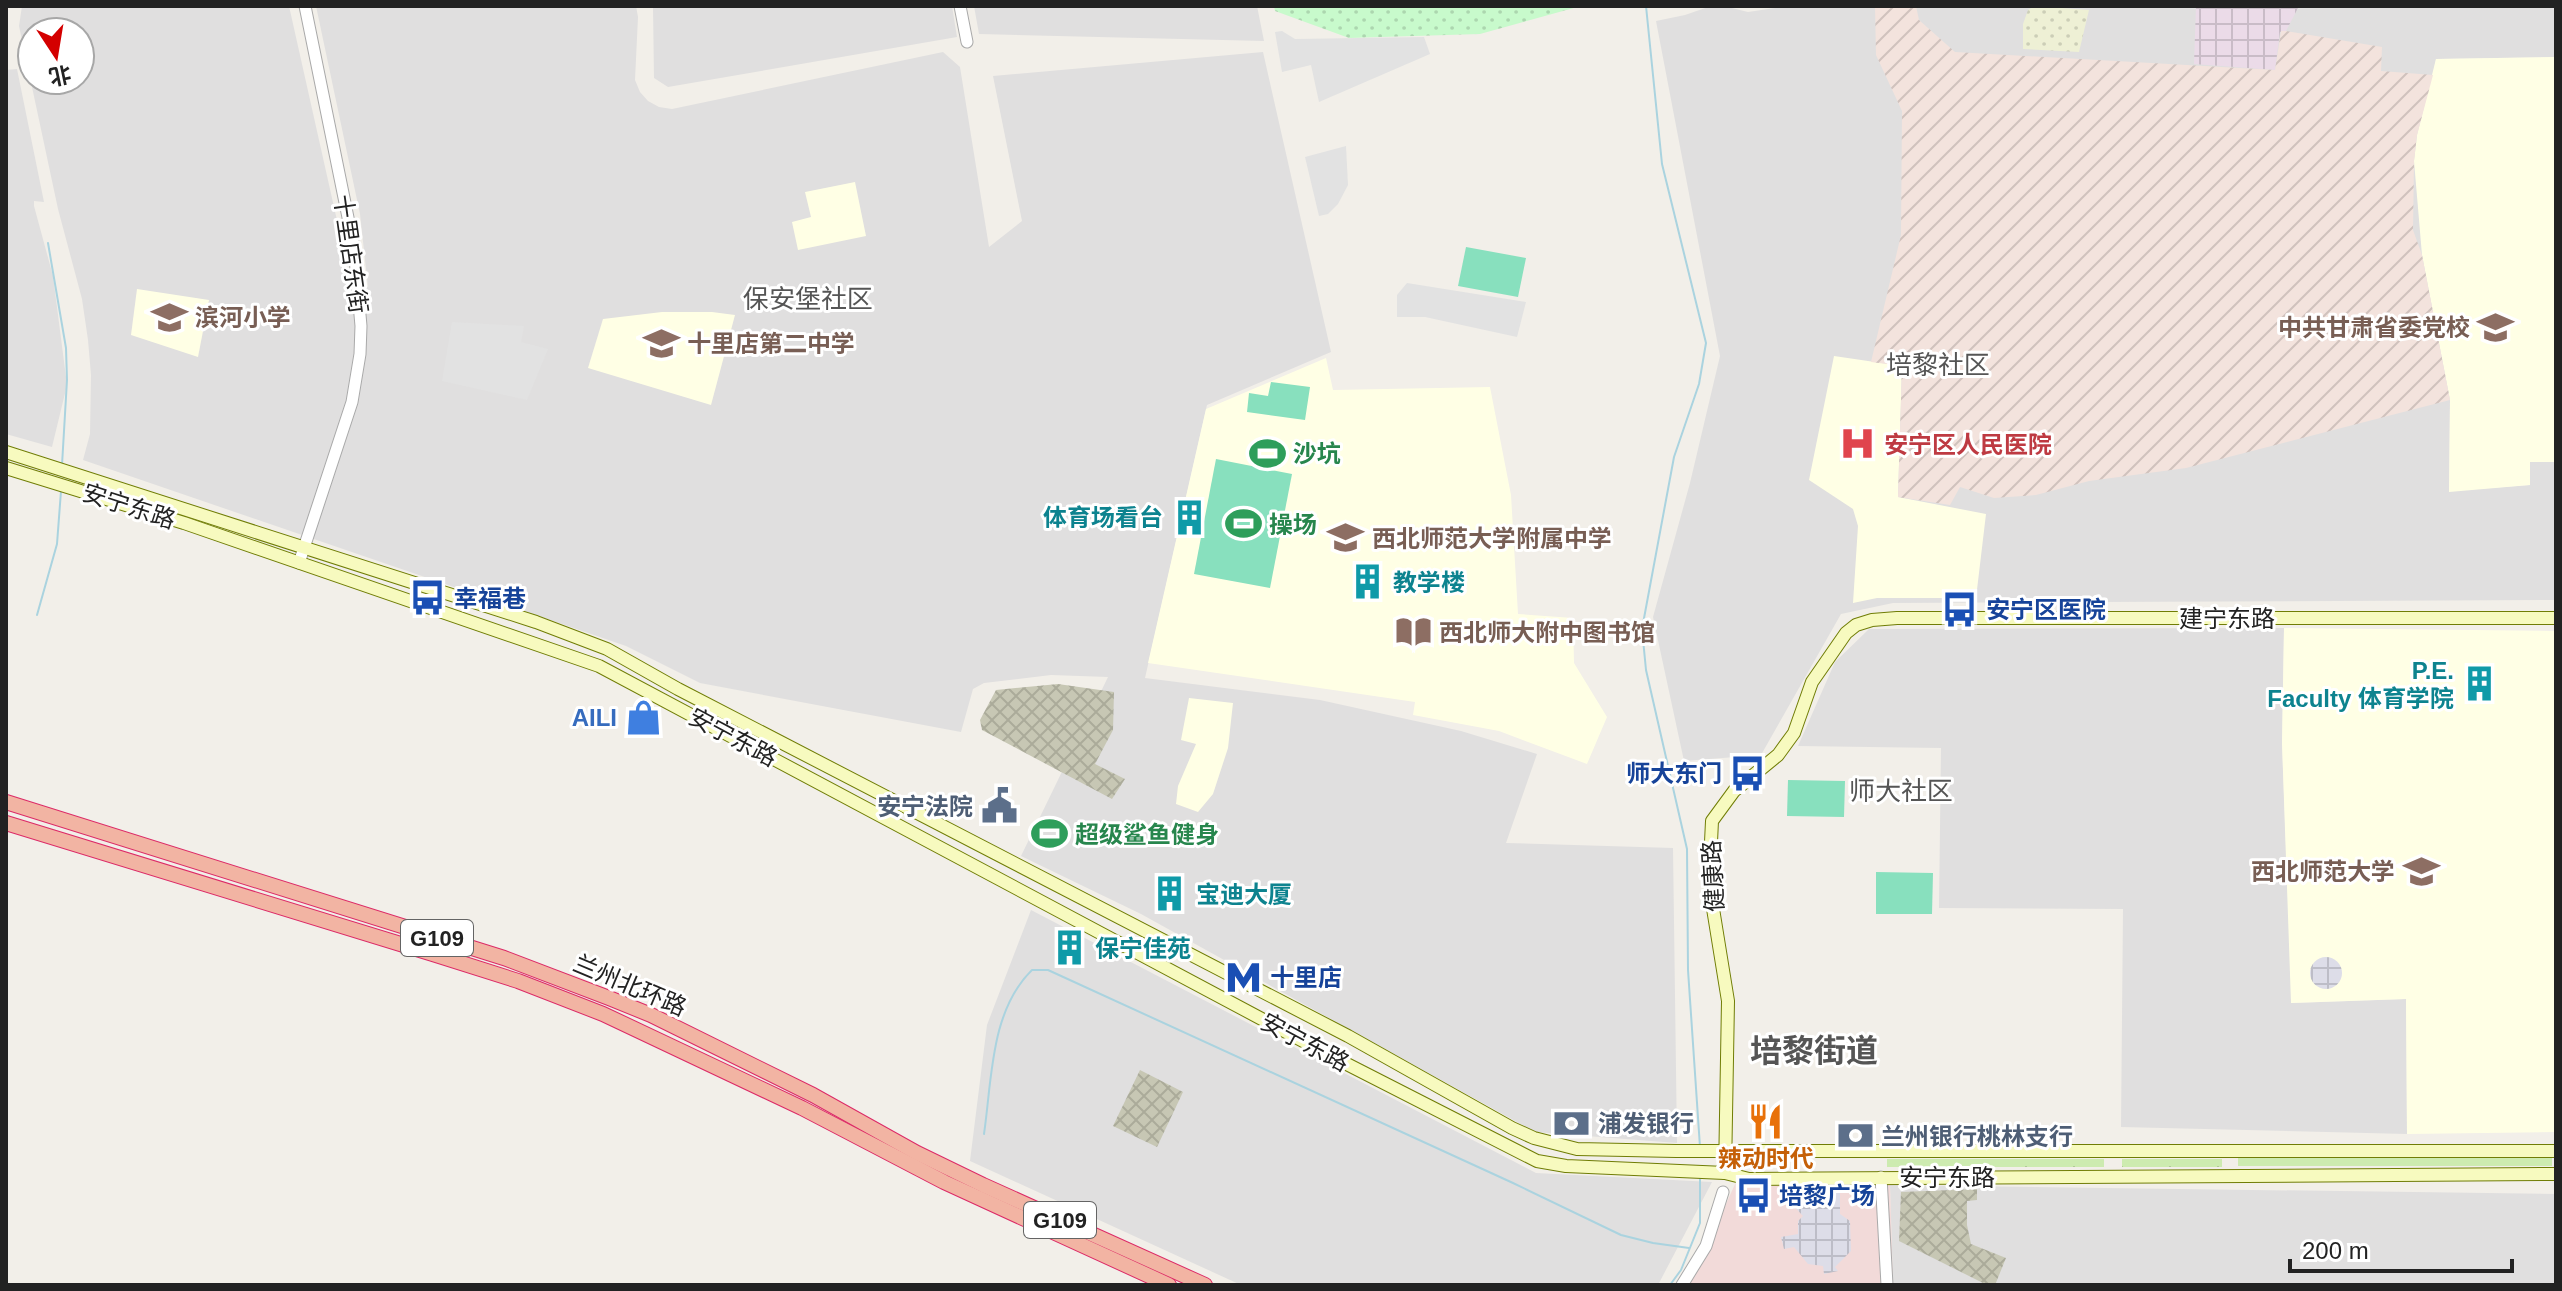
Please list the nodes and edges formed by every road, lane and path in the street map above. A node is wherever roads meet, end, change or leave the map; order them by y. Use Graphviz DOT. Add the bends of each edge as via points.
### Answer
graph roads {
  1 [pos="305,6"];
  2 [pos="960,6"];
  3 [pos="967,42"];
  4 [pos="6,452"];
  5 [pos="6,468"];
  6 [pos="305,546"];
  7 [pos="299,563"];
  8 [pos="1897,618"];
  9 [pos="2556,618"];
  10 [pos="6,802"];
  11 [pos="6,823"];
  12 [pos="1726,1151"];
  13 [pos="2556,1151"];
  14 [pos="1725,1173"];
  15 [pos="2556,1174"];
  16 [pos="1881,1177"];
  17 [pos="1723,1192"];
  18 [pos="1169,1285"];
  19 [pos="1205,1285"];
  20 [pos="1682,1285"];
  21 [pos="1887,1285"];
  1 -- 6 [label="street, 十里店东街" via="354,247 361,326 352,402"];
  2 -- 3 [label="street"];
  4 -- 6 [label="main road, 安宁东路"];
  5 -- 7 [label="main road, 安宁东路"];
  6 -- 7 [label="street, 十里店东街"];
  6 -- 12 [label="main road, 安宁东路" via="607,649 1534,1138 1577,1149"];
  7 -- 14 [label="main road, 安宁东路" via="599,666 1189,982 1537,1161"];
  8 -- 9 [label="main road, 建宁东路"];
  8 -- 12 [label="main road, 健康路" via="1872,620 1846,633 1812,682 1794,733 1778,755 1734,791 1712,821 1709,884 1728,1001"];
  10 -- 19 [label="highway, 兰州北环路 / G109" via="504,958 651,1015 917,1153"];
  11 -- 18 [label="highway, 兰州北环路 / G109" via="518,981 603,1014"];
  12 -- 13 [label="main road, 安宁东路"];
  12 -- 14 [label="main road, 健康路"];
  14 -- 16 [label="main road, 安宁东路" via="1749,1179"];
  15 -- 16 [label="main road, 安宁东路"];
  16 -- 21 [label="street"];
  17 -- 20 [label="street" via="1706,1246"];
}
